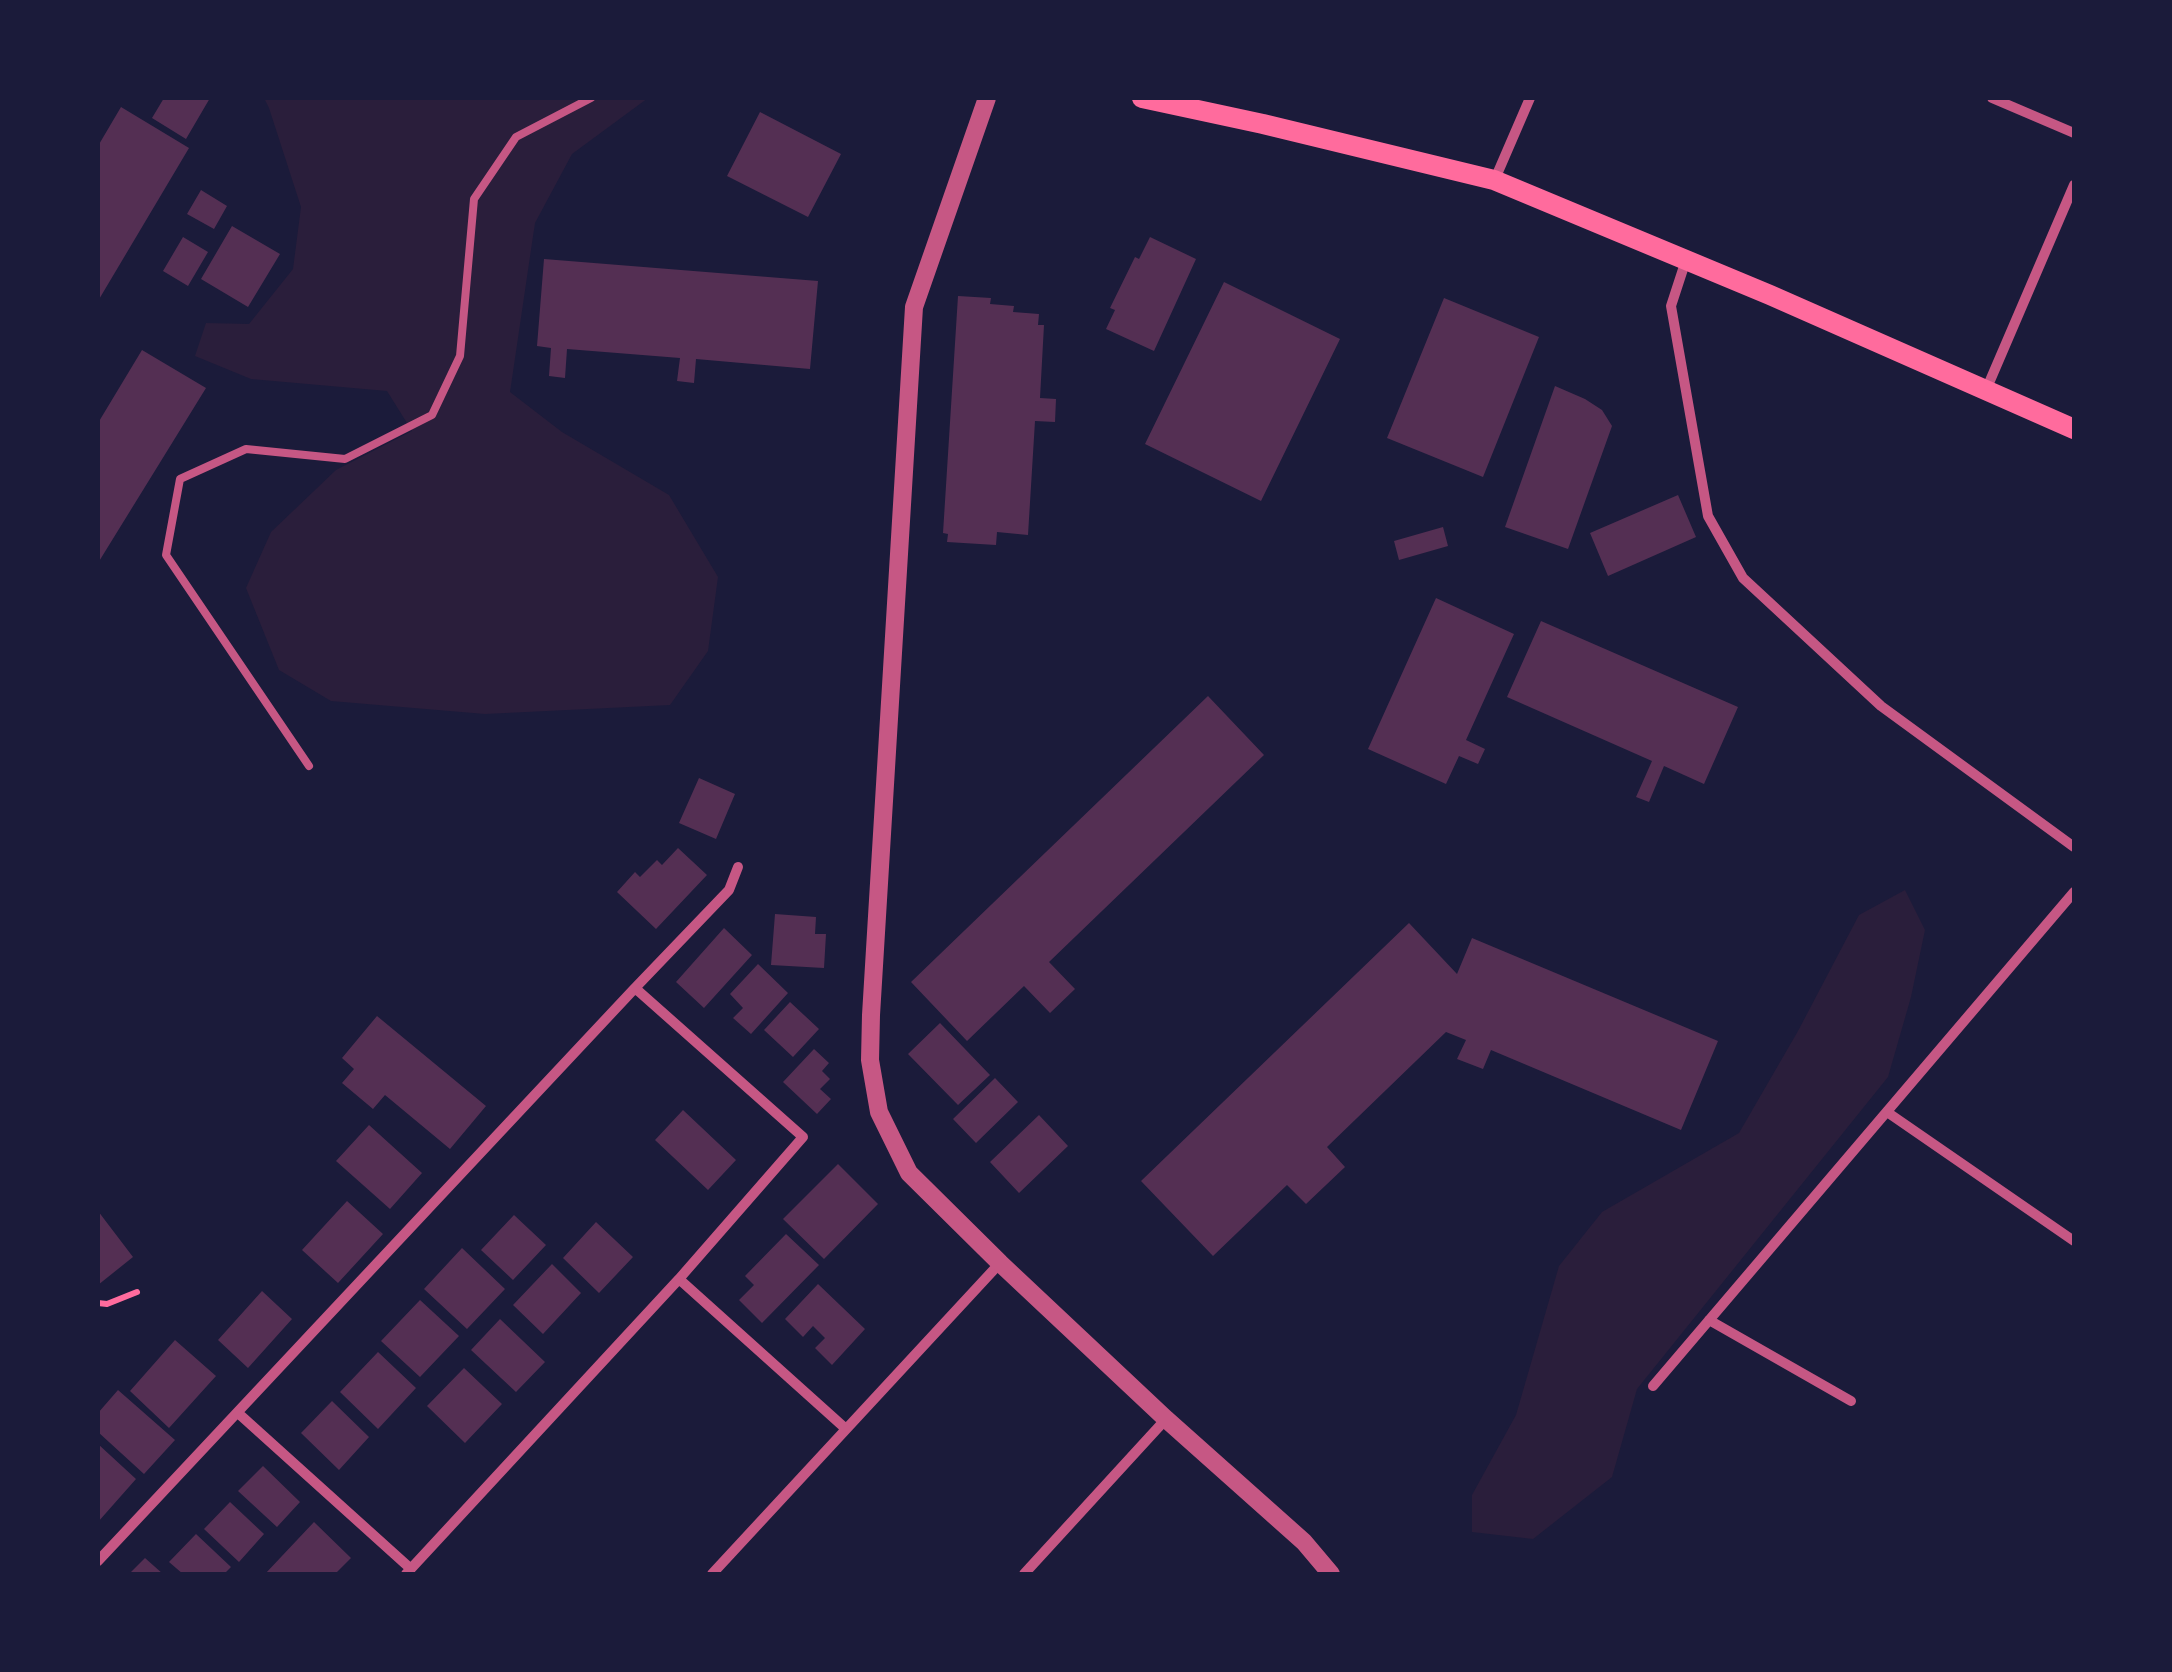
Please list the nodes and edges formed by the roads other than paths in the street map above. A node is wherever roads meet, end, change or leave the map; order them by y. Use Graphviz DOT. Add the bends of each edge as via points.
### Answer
graph roads {
  1 [pos="590,98"];
  2 [pos="987,98"];
  3 [pos="1142,98"];
  4 [pos="1530,98"];
  5 [pos="1992,98"];
  6 [pos="2074,133"];
  7 [pos="1494,180"];
  8 [pos="2074,185"];
  9 [pos="1686,260"];
  10 [pos="1986,390"];
  11 [pos="2074,429"];
  12 [pos="309,766"];
  13 [pos="2074,847"];
  14 [pos="738,867"];
  15 [pos="2074,892"];
  16 [pos="635,988"];
  17 [pos="1887,1112"];
  18 [pos="2074,1241"];
  19 [pos="1000,1263"];
  20 [pos="679,1279"];
  21 [pos="1709,1320"];
  22 [pos="1653,1386"];
  23 [pos="1852,1401"];
  24 [pos="238,1413"];
  25 [pos="1166,1419"];
  26 [pos="846,1429"];
  27 [pos="98,1561"];
  28 [pos="408,1572"];
  29 [pos="712,1574"];
  30 [pos="1024,1574"];
  31 [pos="1332,1574"];
  1 -- 12 [label="lane" via="516,137 474,199 460,356 432,414 345,459 246,449 180,478 166,555"];
  2 -- 19 [label="street" via="914,307 870,1060 879,1112 909,1173"];
  3 -- 7 [label="main road"];
  4 -- 7 [label="street"];
  5 -- 6 [label="street"];
  7 -- 9 [label="main road"];
  8 -- 10 [label="street"];
  9 -- 10 [label="main road"];
  9 -- 13 [label="street" via="1671,306 1708,516 1743,578 1881,706"];
  10 -- 11 [label="main road"];
  14 -- 16 [label="street" via="729,890"];
  15 -- 17 [label="street"];
  16 -- 20 [label="street" via="803,1137"];
  16 -- 24 [label="street"];
  17 -- 18 [label="street"];
  17 -- 21 [label="street"];
  19 -- 25 [label="street"];
  19 -- 26 [label="street"];
  20 -- 26 [label="street"];
  20 -- 28 [label="street"];
  21 -- 22 [label="street"];
  21 -- 23 [label="street"];
  24 -- 27 [label="street"];
  24 -- 28 [label="street"];
  25 -- 30 [label="street"];
  25 -- 31 [label="street"];
  26 -- 29 [label="street"];
}
